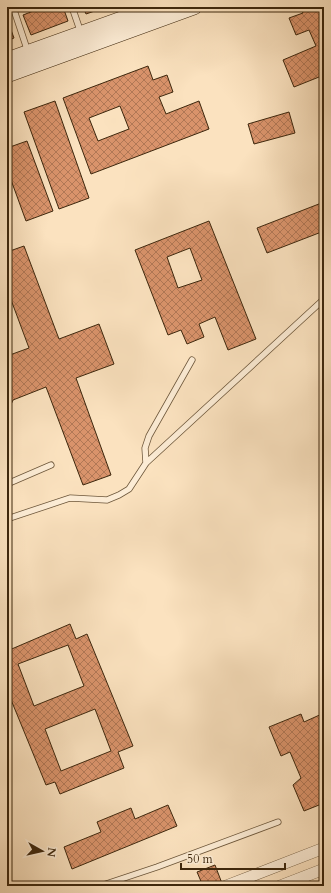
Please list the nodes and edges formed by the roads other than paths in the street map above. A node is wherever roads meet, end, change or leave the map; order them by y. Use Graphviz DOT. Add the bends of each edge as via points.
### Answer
graph roads {
  1 [pos="13,7"];
  2 [pos="72,7"];
  3 [pos="155,7"];
  4 [pos="194,7"];
  5 [pos="134,10"];
  6 [pos="81,34"];
  7 [pos="28,52"];
  8 [pos="7,60"];
  9 [pos="7,75"];
  10 [pos="324,299"];
  11 [pos="192,360"];
  12 [pos="146,463"];
  13 [pos="51,465"];
  14 [pos="7,484"];
  15 [pos="7,519"];
  16 [pos="278,822"];
  17 [pos="324,848"];
  18 [pos="324,869"];
  19 [pos="100,886"];
  20 [pos="226,886"];
  21 [pos="280,886"];
  1 -- 7 [label="lane"];
  2 -- 6 [label="lane"];
  3 -- 5 [label="street"];
  4 -- 9 [label="street"];
  5 -- 6 [label="street"];
  6 -- 7 [label="street"];
  7 -- 8 [label="street"];
  10 -- 12 [label="lane"];
  11 -- 12 [label="lane" via="149,436 145,448"];
  12 -- 15 [label="lane" via="128,489 120,495 107,500 70,498"];
  13 -- 14 [label="lane"];
  16 -- 19 [label="lane"];
  17 -- 20 [label="street"];
  18 -- 21 [label="street"];
}
